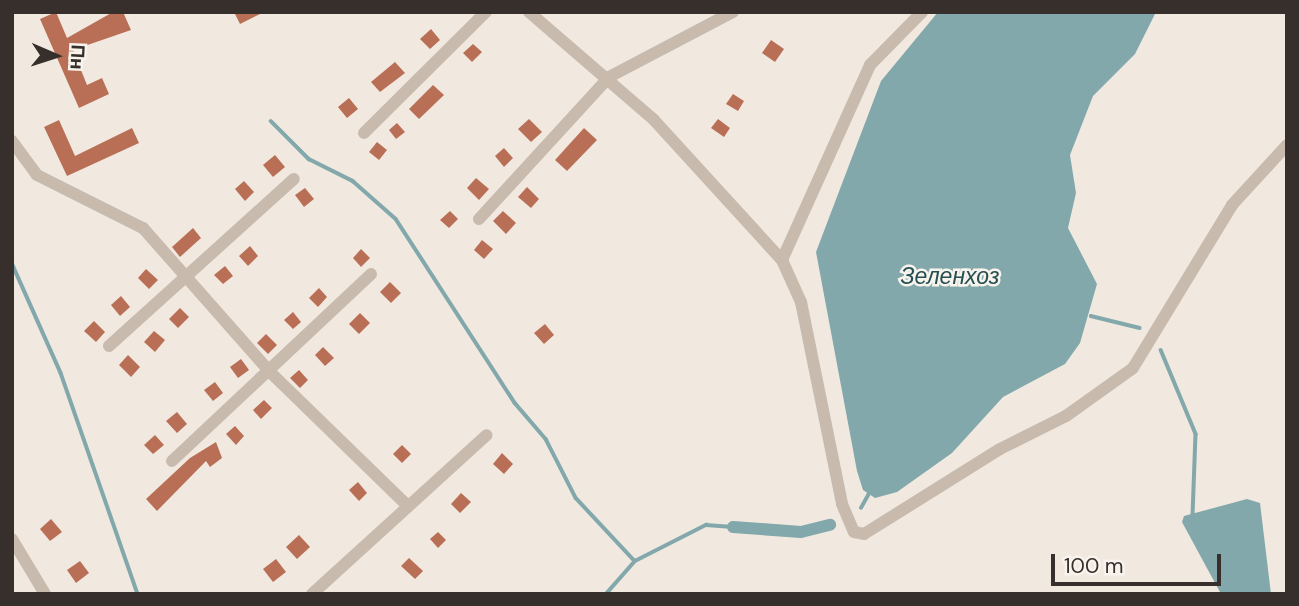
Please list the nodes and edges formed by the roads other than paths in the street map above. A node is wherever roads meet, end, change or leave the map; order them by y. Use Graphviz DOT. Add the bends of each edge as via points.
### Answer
graph roads {
  1 [pos="486,12"];
  2 [pos="529,12"];
  3 [pos="733,12"];
  4 [pos="922,12"];
  5 [pos="609,77"];
  6 [pos="365,133"];
  7 [pos="12,141"];
  8 [pos="1287,145"];
  9 [pos="294,179"];
  10 [pos="479,219"];
  11 [pos="782,260"];
  12 [pos="370,274"];
  13 [pos="185,275"];
  14 [pos="108,346"];
  15 [pos="270,372"];
  16 [pos="487,435"];
  17 [pos="172,461"];
  18 [pos="407,505"];
  19 [pos="12,539"];
  20 [pos="45,594"];
  21 [pos="312,594"];
  1 -- 6 [label="street"];
  2 -- 5 [label="street"];
  3 -- 5 [label="street"];
  4 -- 11 [label="street" via="870,65"];
  5 -- 10 [label="street"];
  5 -- 11 [label="street"];
  7 -- 13 [label="street" via="37,175 129,218"];
  8 -- 11 [label="street" via="1232,205 1133,368 1066,416 1000,449 864,534 854,532 842,504 802,302"];
  9 -- 13 [label="street"];
  12 -- 15 [label="street"];
  13 -- 14 [label="street"];
  13 -- 15 [label="street"];
  15 -- 17 [label="street"];
  15 -- 18 [label="street"];
  16 -- 18 [label="street"];
  18 -- 21 [label="street"];
  19 -- 20 [label="street"];
}
